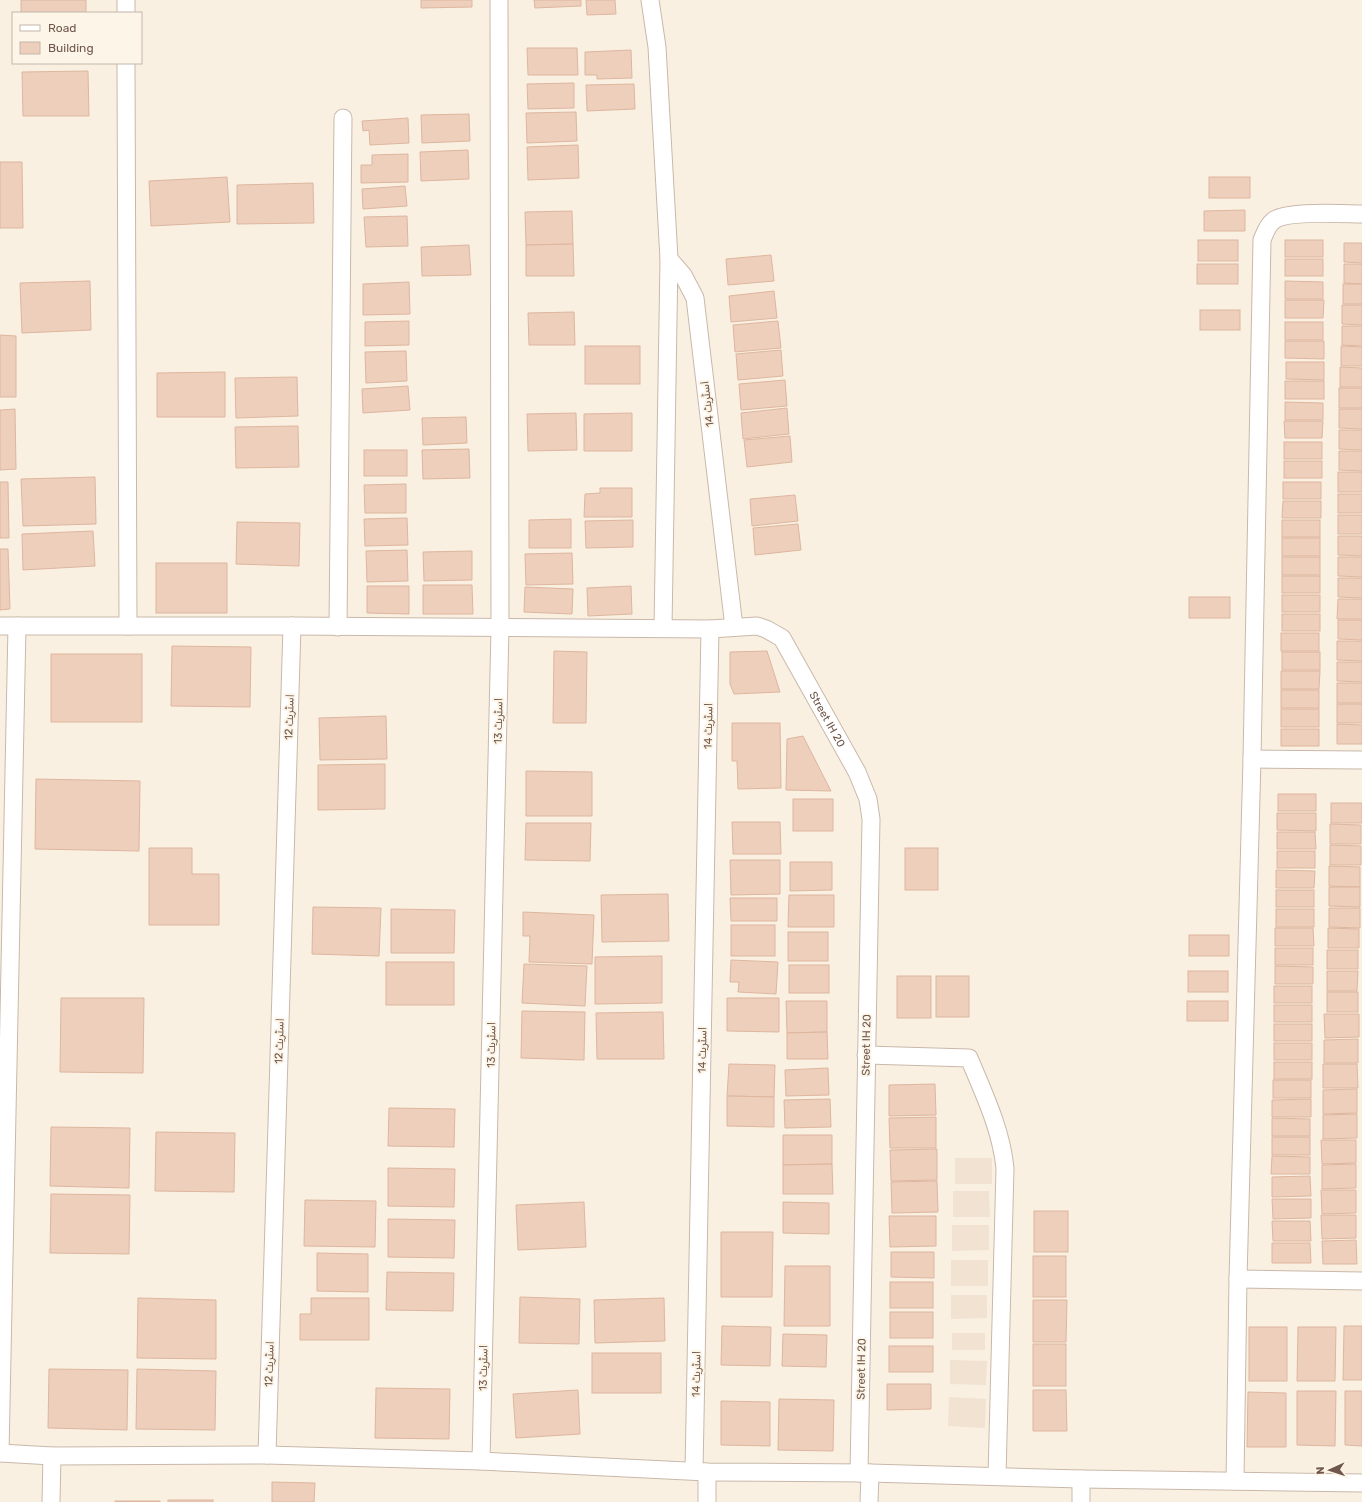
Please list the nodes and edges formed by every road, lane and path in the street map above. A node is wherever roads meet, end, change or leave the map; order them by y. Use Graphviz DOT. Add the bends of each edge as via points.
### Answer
graph roads {
  1 [pos="126,0"];
  2 [pos="498,0"];
  3 [pos="650,0"];
  4 [pos="126,12"];
  5 [pos="126,64"];
  6 [pos="343,118"];
  7 [pos="1362,214"];
  8 [pos="670,259"];
  9 [pos="0,626"];
  10 [pos="17,626"];
  11 [pos="128,626"];
  12 [pos="292,626"];
  13 [pos="338,627"];
  14 [pos="734,627"];
  15 [pos="500,628"];
  16 [pos="663,628"];
  17 [pos="710,629"];
  18 [pos="1252,759"];
  19 [pos="1362,760"];
  20 [pos="866,1055"];
  21 [pos="1238,1279"];
  22 [pos="1362,1282"];
  23 [pos="0,1453"];
  24 [pos="267,1455"];
  25 [pos="52,1456"];
  26 [pos="481,1461"];
  27 [pos="701,1471"];
  28 [pos="864,1473"];
  29 [pos="997,1476"];
  30 [pos="1081,1479"];
  31 [pos="1234,1481"];
  32 [pos="1362,1484"];
  33 [pos="51,1502"];
  34 [pos="706,1502"];
  35 [pos="869,1502"];
  36 [pos="1081,1502"];
  1 -- 4 [label="street"];
  2 -- 15 [label="street, اسٹریٹ 13"];
  3 -- 8 [label="street" via="657,47"];
  5 -- 11 [label="street"];
  6 -- 13 [label="street"];
  7 -- 18 [label="street" via="1289,214 1273,220 1262,240"];
  8 -- 14 [label="street, اسٹریٹ 14" via="683,275 695,298"];
  8 -- 16 [label="street"];
  9 -- 10 [label="street"];
  10 -- 11 [label="street"];
  10 -- 23 [label="street"];
  11 -- 12 [label="street"];
  12 -- 13 [label="street"];
  12 -- 24 [label="street, اسٹریٹ 12"];
  13 -- 15 [label="street"];
  14 -- 17 [label="street"];
  14 -- 20 [label="street, Street IH 20" via="757,626 782,638 857,772 868,799 871,819"];
  15 -- 16 [label="street"];
  15 -- 26 [label="street, اسٹریٹ 13"];
  16 -- 17 [label="street"];
  17 -- 27 [label="street, اسٹریٹ 14"];
  18 -- 19 [label="street"];
  18 -- 21 [label="street"];
  20 -- 28 [label="street, Street IH 20"];
  20 -- 29 [label="street" via="969,1058 992,1111 1003,1150 1005,1168"];
  21 -- 22 [label="street"];
  21 -- 31 [label="street"];
  23 -- 25 [label="street"];
  24 -- 25 [label="street"];
  24 -- 26 [label="street"];
  25 -- 33 [label="street"];
  26 -- 27 [label="street"];
  27 -- 28 [label="street"];
  27 -- 34 [label="street, اسٹریٹ 14"];
  28 -- 29 [label="street"];
  28 -- 35 [label="street, Street IH 20"];
  29 -- 30 [label="street"];
  30 -- 31 [label="street"];
  30 -- 36 [label="street"];
  31 -- 32 [label="street"];
}
